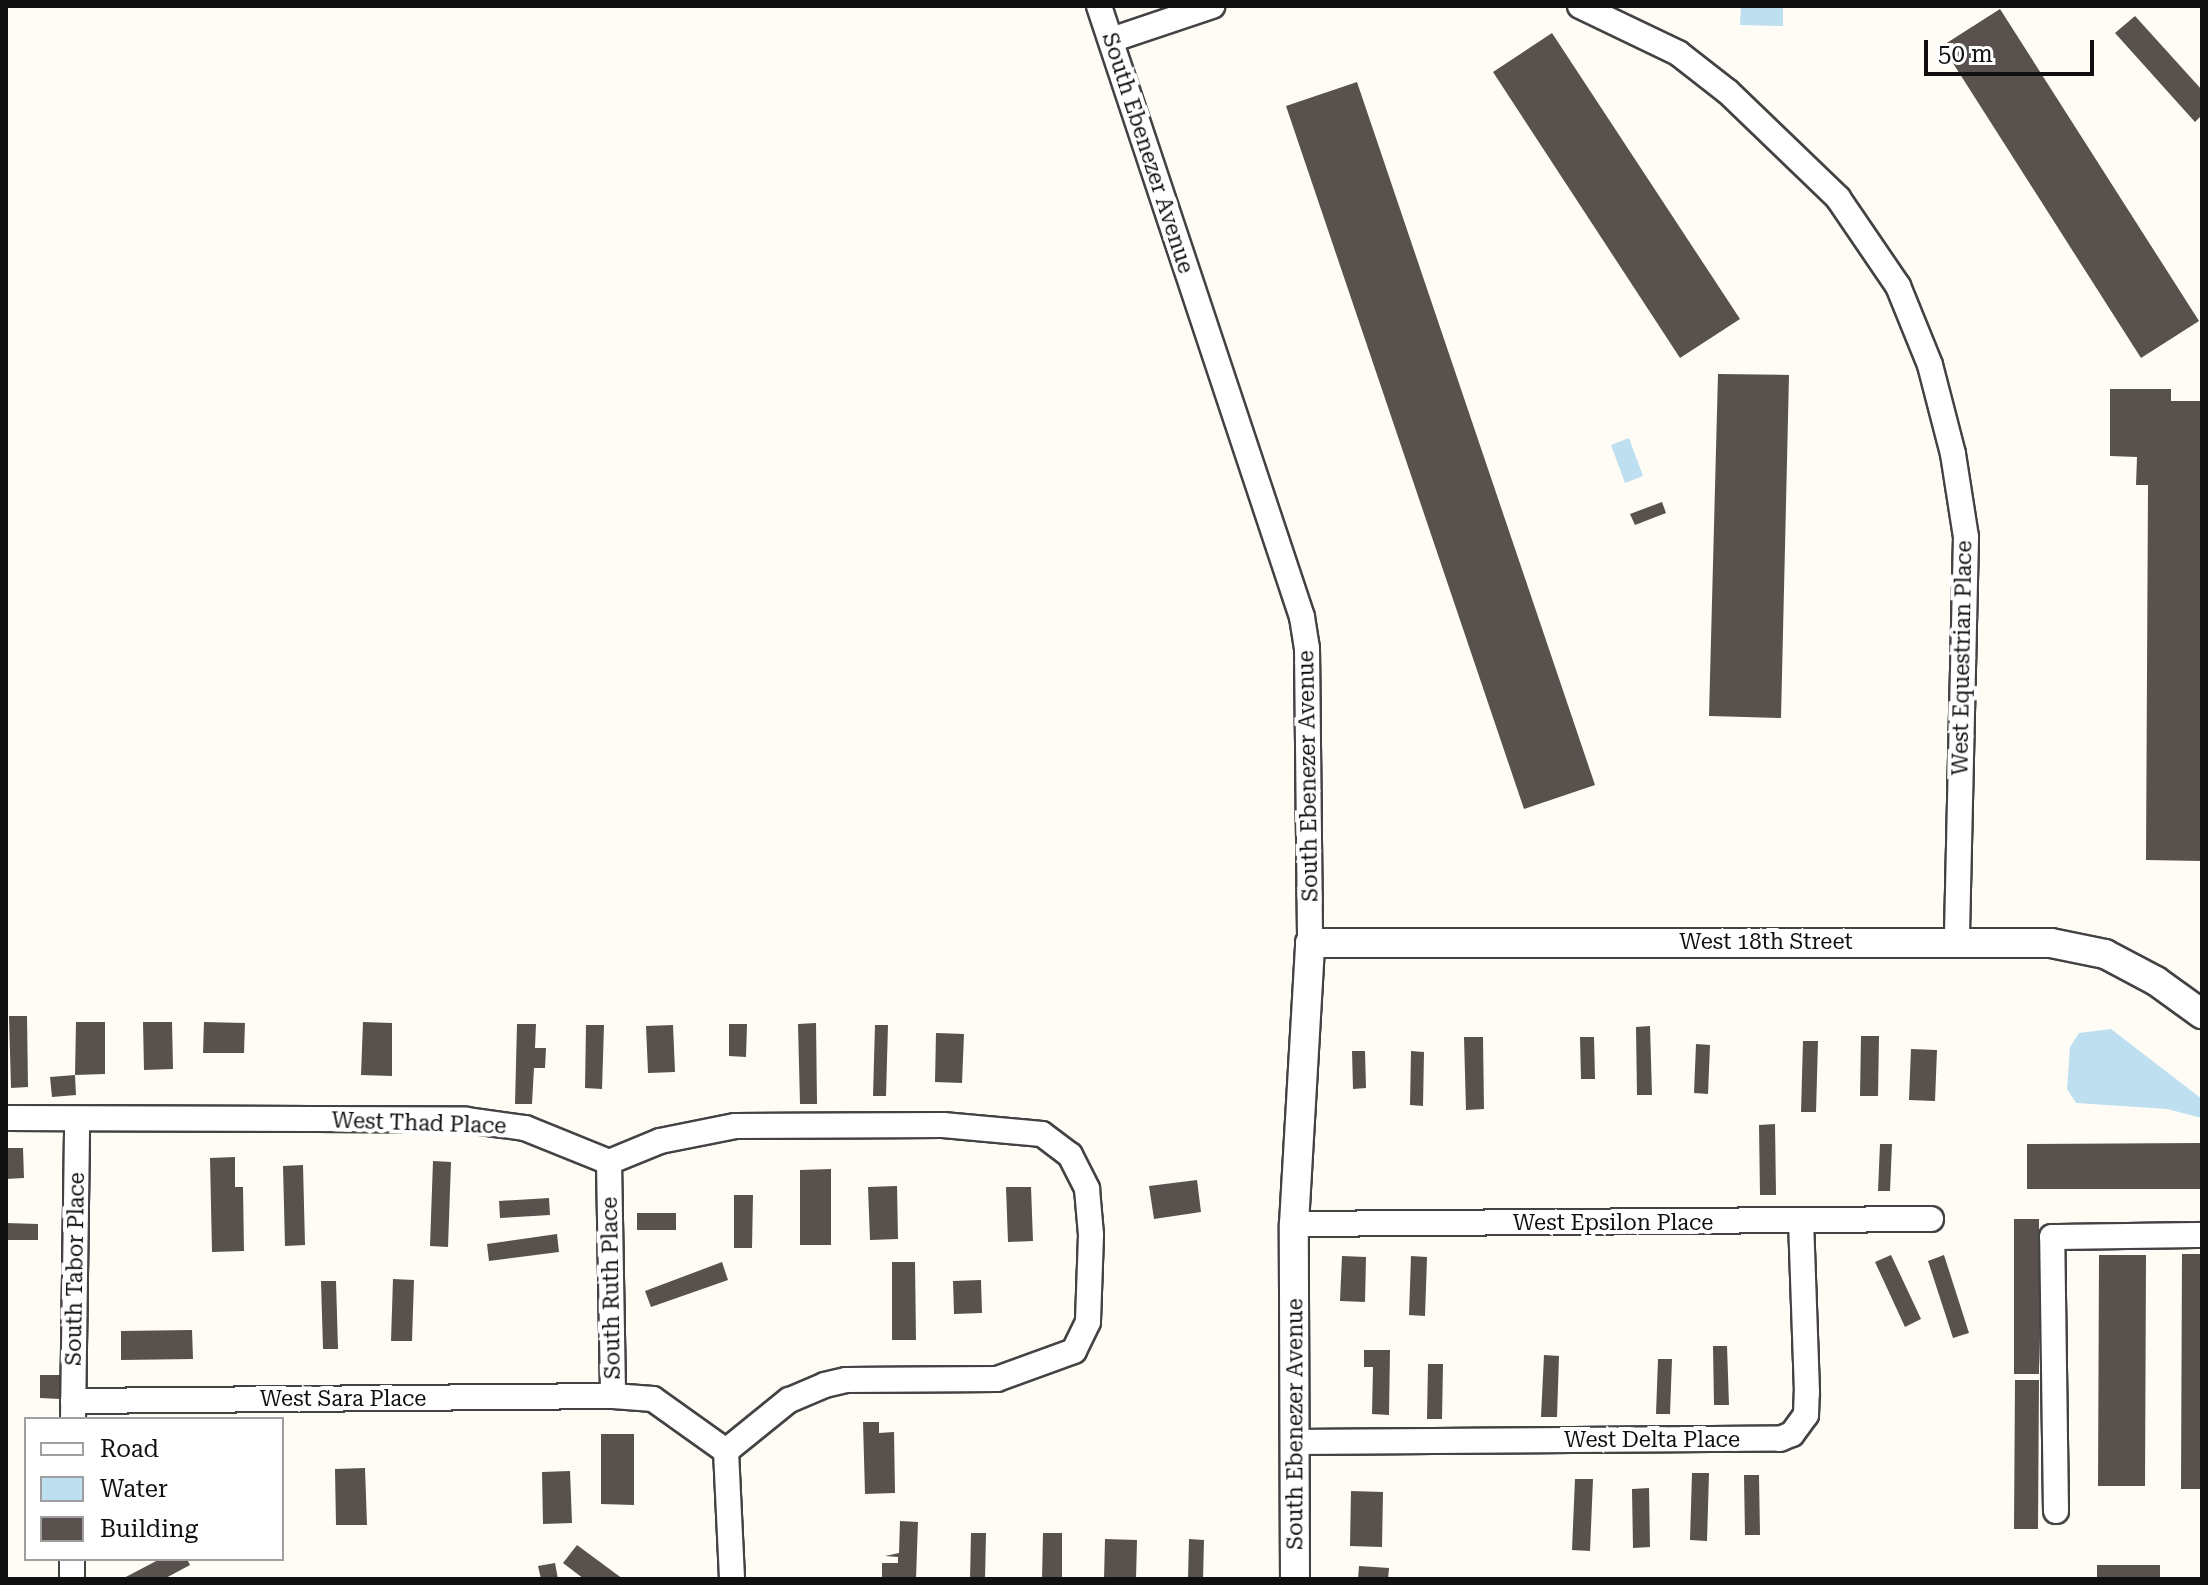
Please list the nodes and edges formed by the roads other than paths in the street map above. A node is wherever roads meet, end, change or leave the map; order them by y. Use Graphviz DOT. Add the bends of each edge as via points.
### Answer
graph roads {
  1 [pos="1099,6"];
  2 [pos="1212,6"];
  3 [pos="1580,6"];
  4 [pos="1111,40"];
  5 [pos="1310,943"];
  6 [pos="1957,943"];
  7 [pos="2202,1014"];
  8 [pos="6,1118"];
  9 [pos="77,1119"];
  10 [pos="609,1162"];
  11 [pos="1931,1219"];
  12 [pos="1801,1222"];
  13 [pos="1294,1224"];
  14 [pos="2202,1235"];
  15 [pos="613,1396"];
  16 [pos="73,1410"];
  17 [pos="1295,1442"];
  18 [pos="726,1451"];
  19 [pos="2056,1511"];
  20 [pos="732,1579"];
  21 [pos="1295,1579"];
  1 -- 4 [label="street, South Ebenezer Avenue"];
  2 -- 4 [label="street"];
  3 -- 6 [label="street, West Equestrian Place" via="1678,53 1728,92 1838,198 1903,299 1930,365 1953,454 1966,537"];
  4 -- 5 [label="street, South Ebenezer Avenue" via="1302,617 1307,648"];
  5 -- 6 [label="street, West 18th Street"];
  5 -- 13 [label="street, South Ebenezer Avenue"];
  6 -- 7 [label="street, West 18th Street" via="2051,943 2105,954"];
  8 -- 9 [label="street, West Thad Place"];
  9 -- 10 [label="street, West Thad Place" via="466,1120 525,1128"];
  9 -- 16 [label="street, South Tabor Place"];
  10 -- 15 [label="street, South Ruth Place"];
  10 -- 18 [label="street" via="691,1133 793,1124 991,1128 1042,1134 1070,1155 1087,1189 1088,1322 1074,1351 997,1379 846,1380 825,1385 789,1400"];
  11 -- 12 [label="street, West Epsilon Place"];
  12 -- 13 [label="street, West Epsilon Place"];
  12 -- 17 [label="street, West Delta Place" via="1807,1392 1806,1415 1792,1434 1780,1439"];
  13 -- 17 [label="street, South Ebenezer Avenue"];
  14 -- 19 [label="street" via="2052,1237"];
  15 -- 16 [label="street, West Sara Place"];
  15 -- 18 [label="street, South Ruth Place" via="653,1399"];
  17 -- 21 [label="street, South Ebenezer Avenue"];
  18 -- 20 [label="street"];
}
